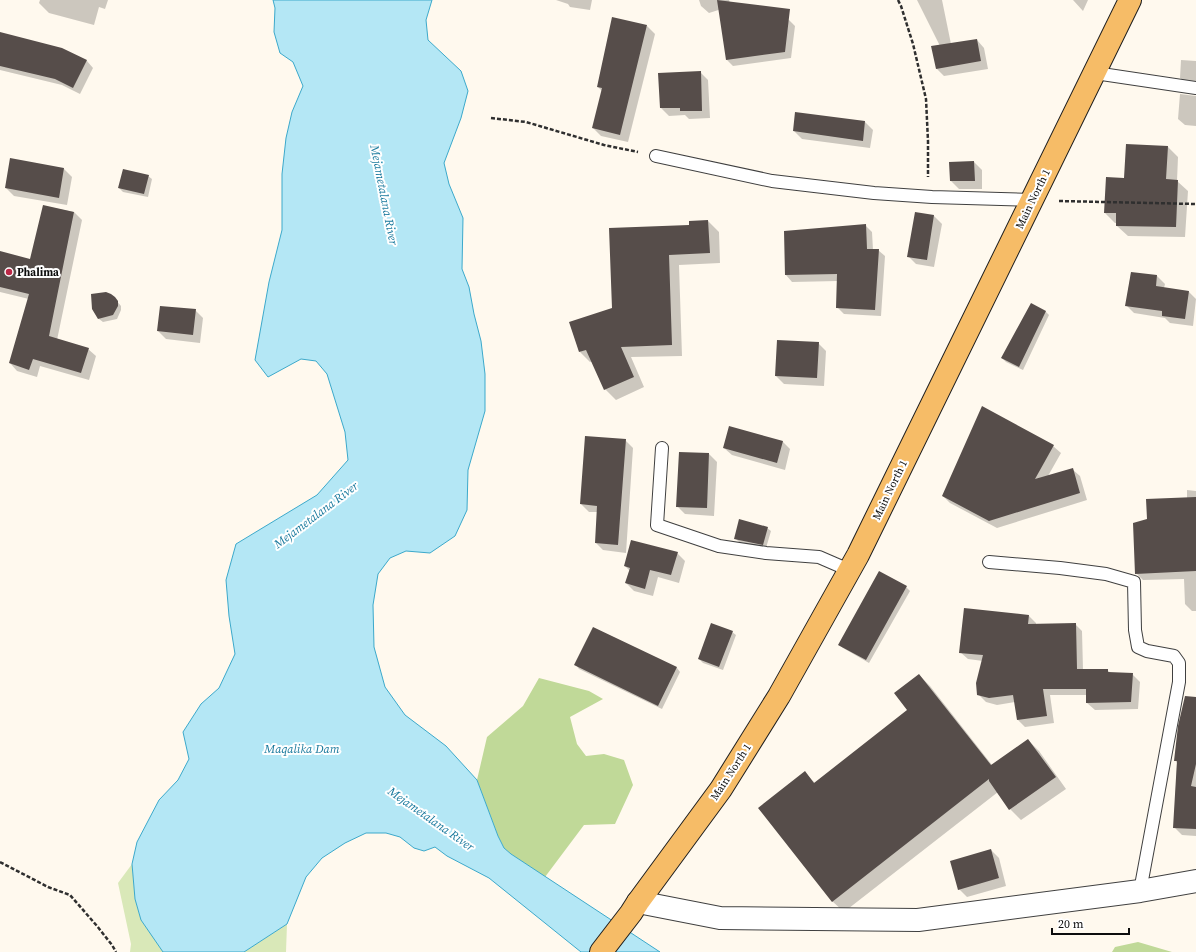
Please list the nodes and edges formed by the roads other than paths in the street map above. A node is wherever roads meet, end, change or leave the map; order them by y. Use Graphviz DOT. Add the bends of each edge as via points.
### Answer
graph roads {
  1 [pos="1130,0"];
  2 [pos="1094,73"];
  3 [pos="1196,88"];
  4 [pos="656,156"];
  5 [pos="1032,200"];
  6 [pos="662,448"];
  7 [pos="989,562"];
  8 [pos="849,570"];
  9 [pos="1196,881"];
  10 [pos="1140,891"];
  11 [pos="634,908"];
  12 [pos="601,952"];
  1 -- 2 [label="main road, Main North 1"];
  2 -- 3 [label="lane"];
  2 -- 5 [label="main road, Main North 1"];
  4 -- 5 [label="lane" via="772,181 932,197"];
  5 -- 8 [label="main road, Main North 1"];
  6 -- 8 [label="lane" via="657,525 719,546 819,557"];
  7 -- 10 [label="lane" via="1106,574 1134,582 1138,647 1174,656 1179,663 1179,682"];
  8 -- 11 [label="main road, Main North 1" via="779,696 721,789"];
  9 -- 10 [label="street"];
  10 -- 11 [label="street" via="918,920 720,918"];
  11 -- 12 [label="main road, Main North 1"];
}
